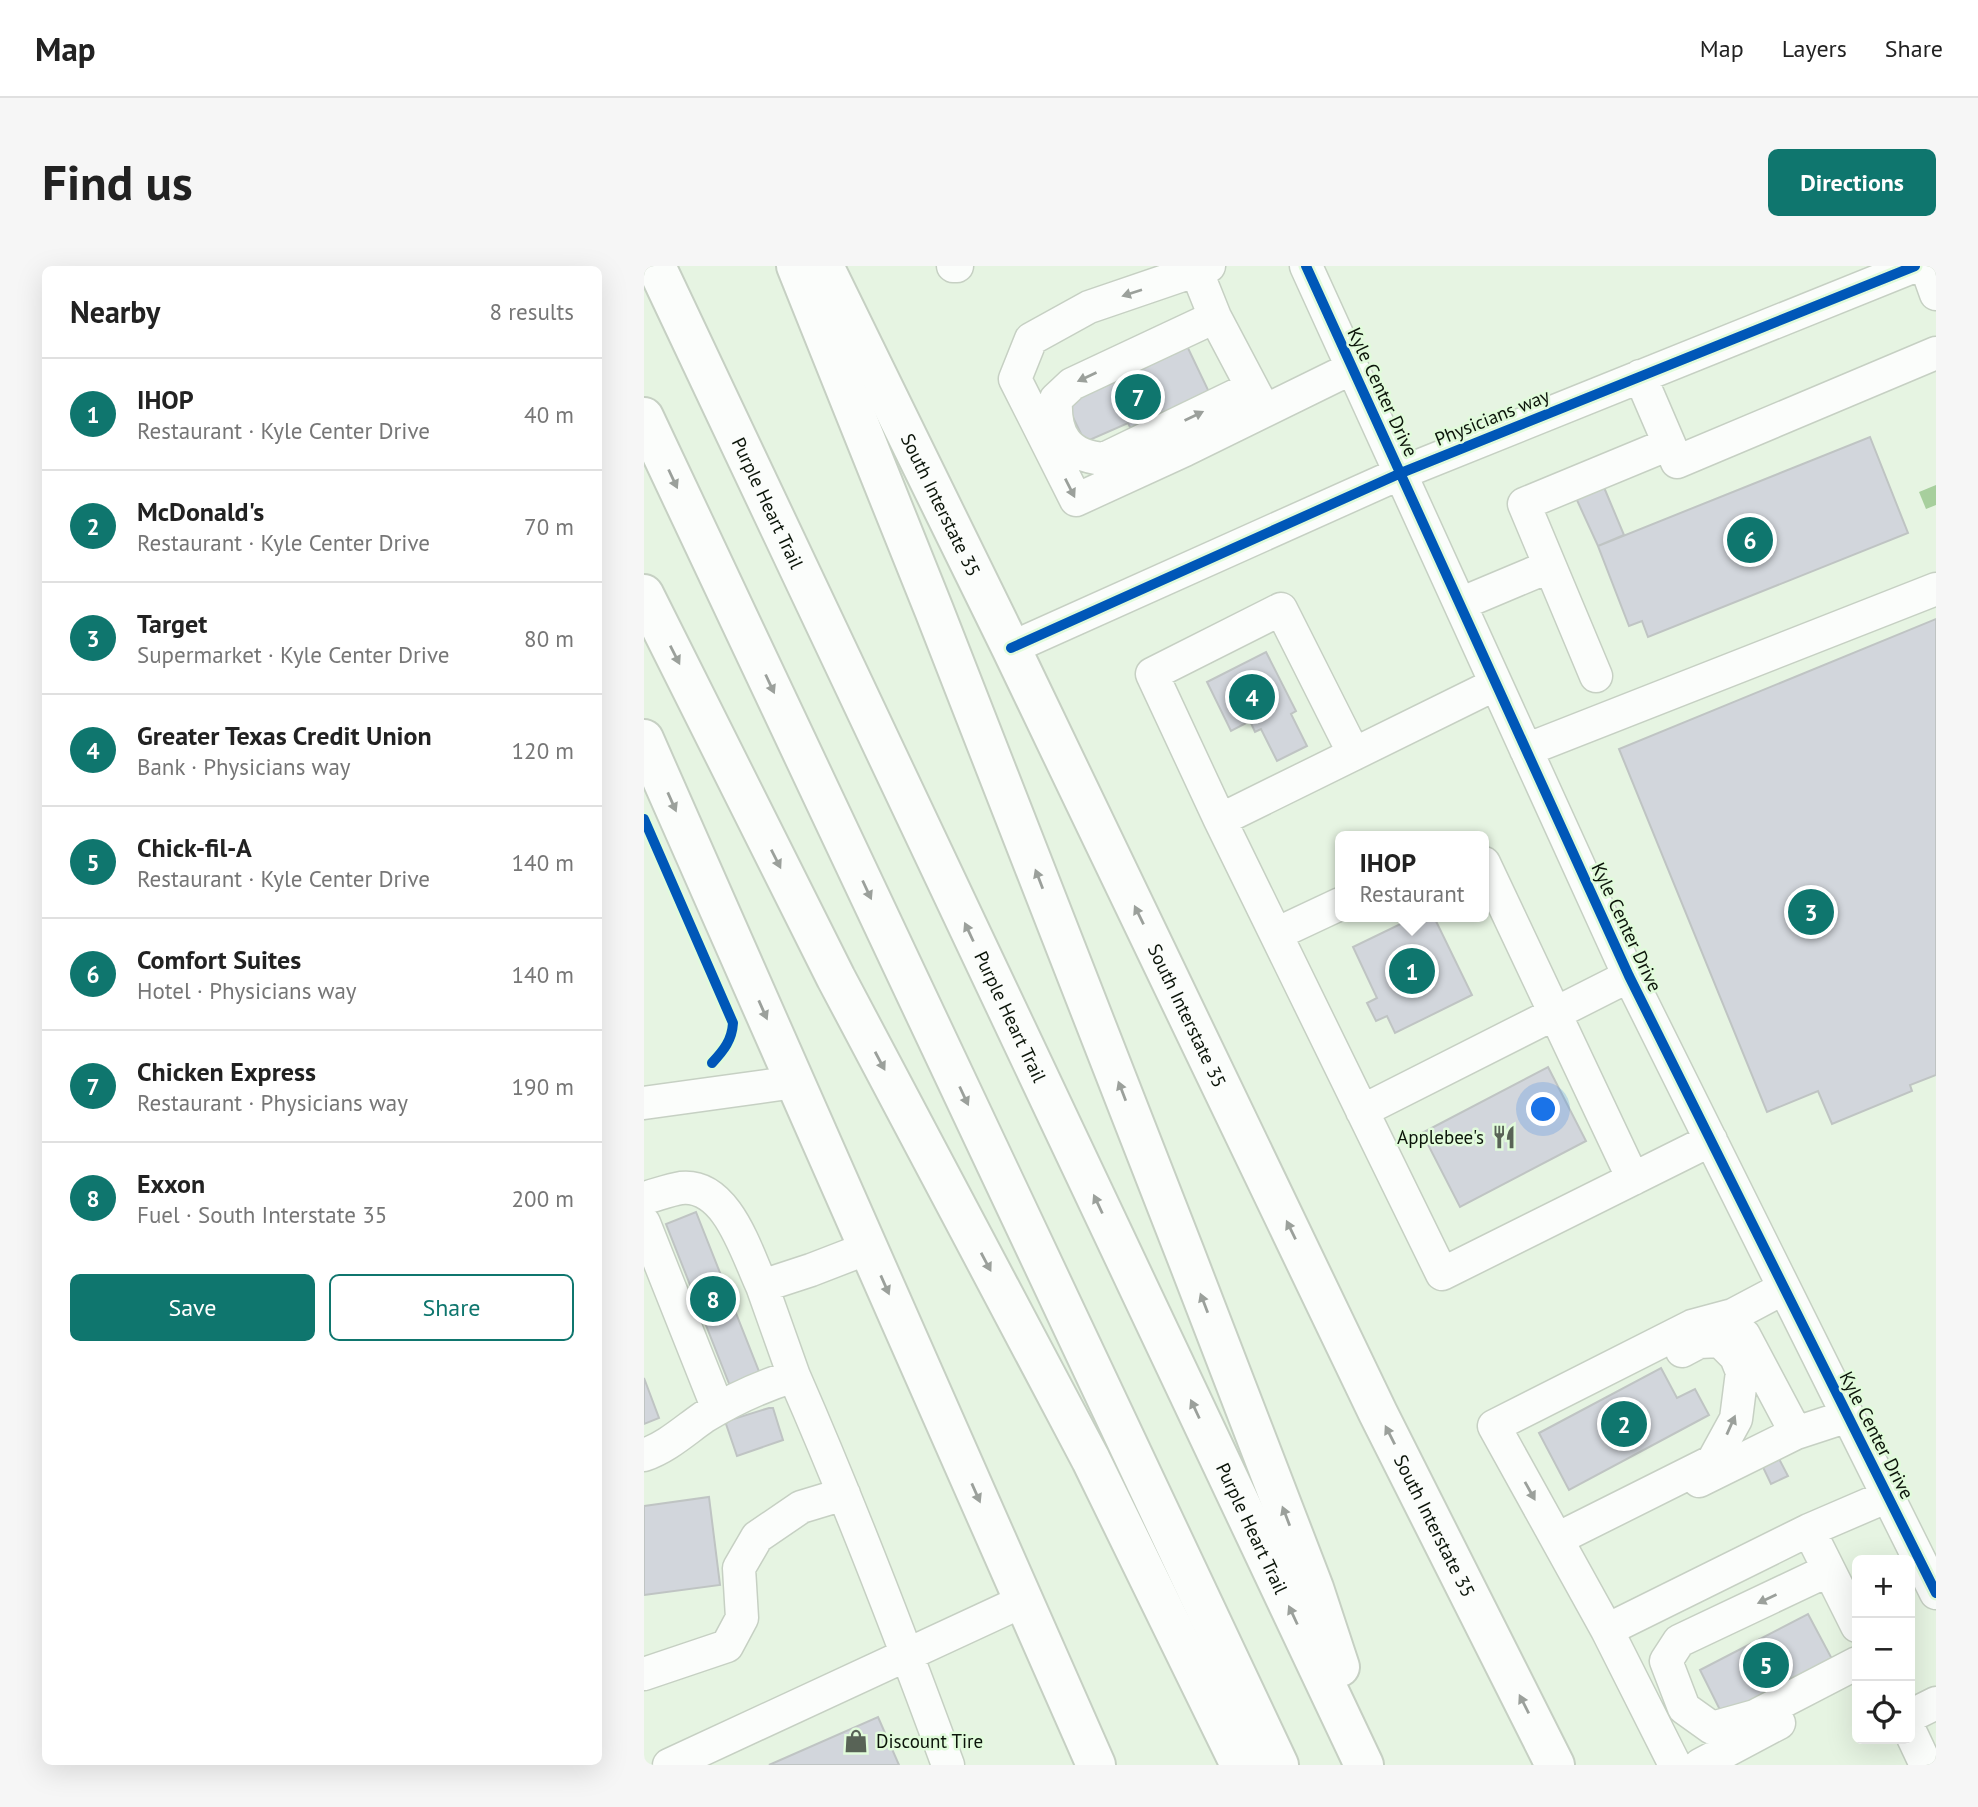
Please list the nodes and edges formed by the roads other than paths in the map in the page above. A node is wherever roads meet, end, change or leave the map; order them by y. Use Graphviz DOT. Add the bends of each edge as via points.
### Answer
graph roads {
  1 [pos="656,266"];
  2 [pos="796,266"];
  3 [pos="824,266"];
  4 [pos="1306,266"];
  5 [pos="1915,266"];
  6 [pos="1926,266"];
  7 [pos="1203,269"];
  8 [pos="1936,295"];
  9 [pos="1215,317"];
  10 [pos="1936,353"];
  11 [pos="1352,368"];
  12 [pos="1640,376"];
  13 [pos="1258,399"];
  14 [pos="644,417"];
  15 [pos="1669,444"];
  16 [pos="1401,473"];
  17 [pos="1548,567"];
  18 [pos="1936,589"];
  19 [pos="644,594"];
  20 [pos="1460,604"];
  21 [pos="1011,648"];
  22 [pos="1596,676"];
  23 [pos="1496,684"];
  24 [pos="644,739"];
  25 [pos="1526,750"];
  26 [pos="1354,754"];
  27 [pos="1220,820"];
  28 [pos="1489,874"];
  29 [pos="1335,906"];
  30 [pos="1276,934"];
  31 [pos="1629,976"];
  32 [pos="1555,1013"];
  33 [pos="795,1082"];
  34 [pos="644,1103"];
  35 [pos="1362,1111"];
  36 [pos="1711,1140"];
  37 [pos="1633,1179"];
  38 [pos="644,1198"];
  39 [pos="644,1223"];
  40 [pos="868,1248"];
  41 [pos="762,1286"];
  42 [pos="1784,1288"];
  43 [pos="1733,1315"];
  44 [pos="794,1376"];
  45 [pos="718,1409"];
  46 [pos="1848,1416"];
  47 [pos="1796,1433"];
  48 [pos="1505,1444"];
  49 [pos="644,1455"];
  50 [pos="844,1494"];
  51 [pos="1888,1496"];
  52 [pos="1809,1530"];
  53 [pos="1560,1544"];
  54 [pos="1829,1570"];
  55 [pos="1936,1593"];
  56 [pos="1023,1601"];
  57 [pos="1853,1618"];
  58 [pos="1607,1630"];
  59 [pos="908,1655"];
  60 [pos="1852,1666"];
  61 [pos="644,1674"];
  62 [pos="1852,1685"];
  63 [pos="1936,1703"];
  64 [pos="1915,1714"];
  65 [pos="1915,1741"];
  66 [pos="672,1764"];
  67 [pos="948,1765"];
  68 [pos="1096,1765"];
  69 [pos="1240,1765"];
  70 [pos="1279,1765"];
  71 [pos="1364,1765"];
  72 [pos="1373,1765"];
  73 [pos="1555,1765"];
  74 [pos="1675,1765"];
  75 [pos="1700,1765"];
  76 [pos="1927,1765"];
  71 -- 1 [label="main road, Purple Heart Trail, one-way"];
  72 -- 2 [label="main road, one-way" via="1304,1562"];
  3 -- 21 [label="main road, South Interstate 35"];
  4 -- 11 [label="street, Kyle Center Drive"];
  5 -- 12 [label="street, Physicians way"];
  6 -- 8 [label="street"];
  7 -- 9 [label="street"];
  7 -- 13 [label="street, one-way" via="1089,307 1031,339 1015,379 1076,500 1185,450"];
  9 -- 13 [label="street"];
  9 -- 13 [label="street, one-way" via="1072,383 1056,399 1055,420 1066,443 1085,457 1104,459"];
  10 -- 15 [label="street" via="1677,462"];
  11 -- 13 [label="street"];
  11 -- 16 [label="street, Kyle Center Drive"];
  12 -- 15 [label="street"];
  12 -- 16 [label="street, Physicians way"];
  14 -- 70 [label="main road, one-way"];
  15 -- 17 [label="street" via="1524,505"];
  16 -- 20 [label="street, Kyle Center Drive"];
  16 -- 21 [label="street, Physicians way"];
  17 -- 20 [label="street"];
  17 -- 22 [label="street"];
  18 -- 25 [label="street"];
  19 -- 69 [label="main road, one-way" via="836,978 1091,1460"];
  20 -- 23 [label="street, Kyle Center Drive"];
  73 -- 21 [label="main road, South Interstate 35, one-way" via="1378,1413"];
  23 -- 25 [label="street, Kyle Center Drive"];
  23 -- 26 [label="street"];
  24 -- 33 [label="main road, one-way"];
  25 -- 31 [label="street, Kyle Center Drive"];
  26 -- 27 [label="street"];
  26 -- 27 [label="street" via="1281,609 1152,674"];
  27 -- 30 [label="street"];
  28 -- 32 [label="street"];
  29 -- 30 [label="street"];
  30 -- 35 [label="street"];
  31 -- 32 [label="street"];
  31 -- 36 [label="street, Kyle Center Drive"];
  32 -- 35 [label="street"];
  32 -- 37 [label="street"];
  33 -- 34 [label="street"];
  33 -- 40 [label="main road"];
  35 -- 37 [label="street" via="1442,1274"];
  36 -- 37 [label="street"];
  36 -- 42 [label="street, Kyle Center Drive"];
  38 -- 41 [label="street" via="682,1188 708,1193 727,1213"];
  39 -- 45 [label="street"];
  40 -- 41 [label="street"];
  40 -- 56 [label="main road, one-way"];
  41 -- 44 [label="street"];
  42 -- 43 [label="street"];
  42 -- 46 [label="street, Kyle Center Drive"];
  43 -- 47 [label="street"];
  43 -- 48 [label="street" via="1692,1326 1494,1426"];
  44 -- 45 [label="street" via="739,1396"];
  44 -- 50 [label="street"];
  45 -- 49 [label="street" via="678,1438"];
  46 -- 47 [label="street"];
  46 -- 51 [label="street, Kyle Center Drive"];
  47 -- 53 [label="street"];
  48 -- 53 [label="street, one-way"];
  53 -- 48 [label="street, one-way" via="1713,1461 1736,1419 1742,1372 1736,1357 1720,1341 1699,1342"];
  50 -- 59 [label="street"];
  50 -- 61 [label="street" via="801,1507 757,1537 739,1568 742,1618 727,1646"];
  51 -- 52 [label="street"];
  51 -- 55 [label="street, Kyle Center Drive"];
  52 -- 54 [label="street"];
  52 -- 58 [label="street"];
  53 -- 58 [label="street"];
  54 -- 57 [label="street"];
  54 -- 60 [label="street, one-way" via="1679,1641 1666,1661 1684,1708 1712,1728 1755,1716"];
  56 -- 59 [label="street"];
  56 -- 68 [label="main road"];
  58 -- 74 [label="street"];
  59 -- 66 [label="street"];
  59 -- 67 [label="street"];
  62 -- 75 [label="street"];
  63 -- 64 [label="street"];
  65 -- 76 [label="street"];
}
